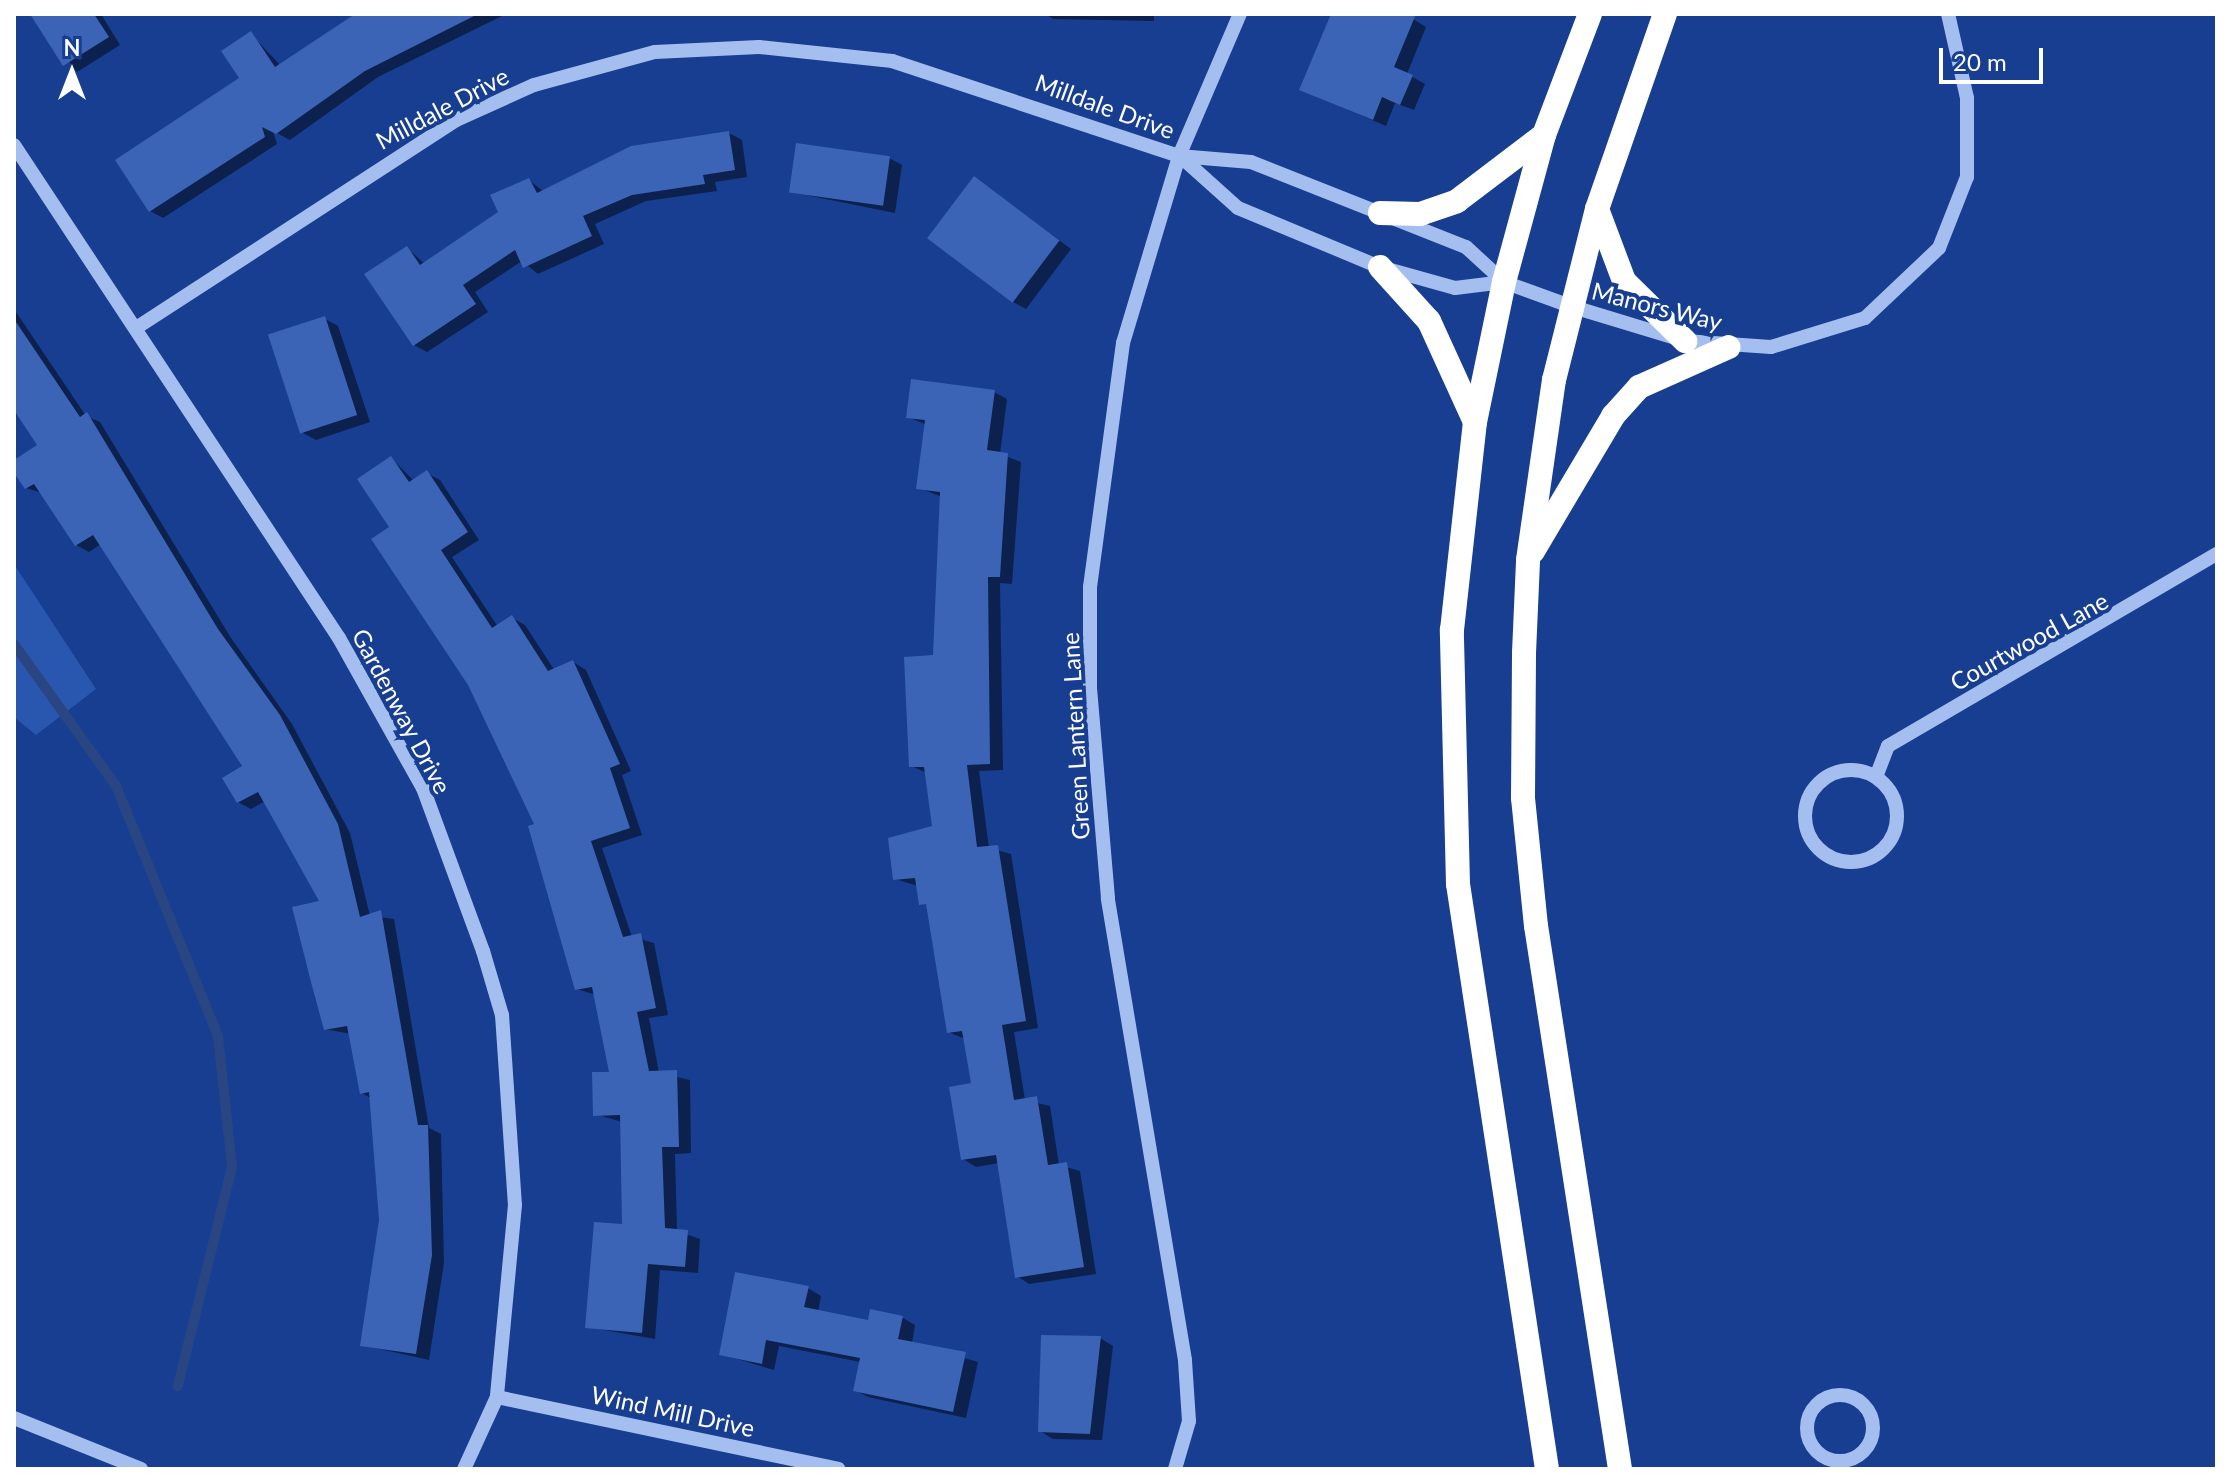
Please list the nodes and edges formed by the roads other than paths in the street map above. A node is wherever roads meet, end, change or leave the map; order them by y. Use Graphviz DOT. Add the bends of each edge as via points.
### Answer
graph roads {
  1 [pos="1240,14"];
  2 [pos="1590,14"];
  3 [pos="1665,14"];
  4 [pos="1948,14"];
  5 [pos="1544,135"];
  6 [pos="14,145"];
  7 [pos="1179,156"];
  8 [pos="1597,209"];
  9 [pos="1380,213"];
  10 [pos="1380,267"];
  11 [pos="1504,282"];
  12 [pos="1570,306"];
  13 [pos="136,328"];
  14 [pos="1685,341"];
  15 [pos="1729,347"];
  16 [pos="1475,422"];
  17 [pos="2217,554"];
  18 [pos="1528,560"];
  19 [pos="1876,777"];
  20 [pos="497,1397"];
  21 [pos="14,1418"];
  22 [pos="1844,1465"];
  23 [pos="141,1469"];
  24 [pos="464,1469"];
  25 [pos="839,1469"];
  26 [pos="1175,1469"];
  27 [pos="1547,1469"];
  28 [pos="1620,1469"];
  1 -- 7 [label="street, Green Lantern Lane"];
  2 -- 5 [label="highway"];
  3 -- 8 [label="highway"];
  4 -- 15 [label="street, Manors Way" via="1967,98 1967,177 1939,248 1865,318 1821,337"];
  5 -- 9 [label="highway" via="1457,201 1420,214"];
  5 -- 11 [label="highway"];
  6 -- 13 [label="street, Gardenway Drive"];
  7 -- 9 [label="street, Milldale Drive" via="1251,162"];
  7 -- 10 [label="street, Milldale Drive" via="1238,208"];
  7 -- 13 [label="street, Milldale Drive" via="892,61 791,48 655,52 534,85 456,120"];
  7 -- 26 [label="street, Green Lantern Lane" via="1123,343 1090,587 1090,675 1108,898 1185,1360 1189,1421"];
  8 -- 12 [label="highway"];
  8 -- 14 [label="highway" via="1624,281"];
  9 -- 11 [label="street, Milldale Drive" via="1466,247"];
  10 -- 11 [label="street, Milldale Drive" via="1455,288"];
  10 -- 16 [label="highway" via="1429,321"];
  11 -- 12 [label="street, Manors Way"];
  11 -- 16 [label="highway"];
  12 -- 14 [label="street, Manors Way"];
  12 -- 18 [label="highway"];
  13 -- 20 [label="street, Gardenway Drive" via="339,638 423,788 483,951 502,1015 515,1205"];
  14 -- 15 [label="street, Manors Way"];
  15 -- 18 [label="highway" via="1639,387 1613,416"];
  16 -- 27 [label="highway" via="1452,630 1458,884"];
  17 -- 19 [label="street, Courtwood Lane" via="1888,746"];
  18 -- 28 [label="highway" via="1523,798 1536,926"];
  19 -- 19 [label="street" via="1832,773 1810,794 1805,824 1820,850 1848,861 1888,843 1897,815"];
  20 -- 24 [label="street, Gardenway Drive"];
  20 -- 25 [label="street, Wind Mill Drive"];
  21 -- 23 [label="street"];
  22 -- 22 [label="street" via="1865,1451 1874,1431 1860,1400 1837,1395 1816,1405 1808,1437 1821,1456"];
}
